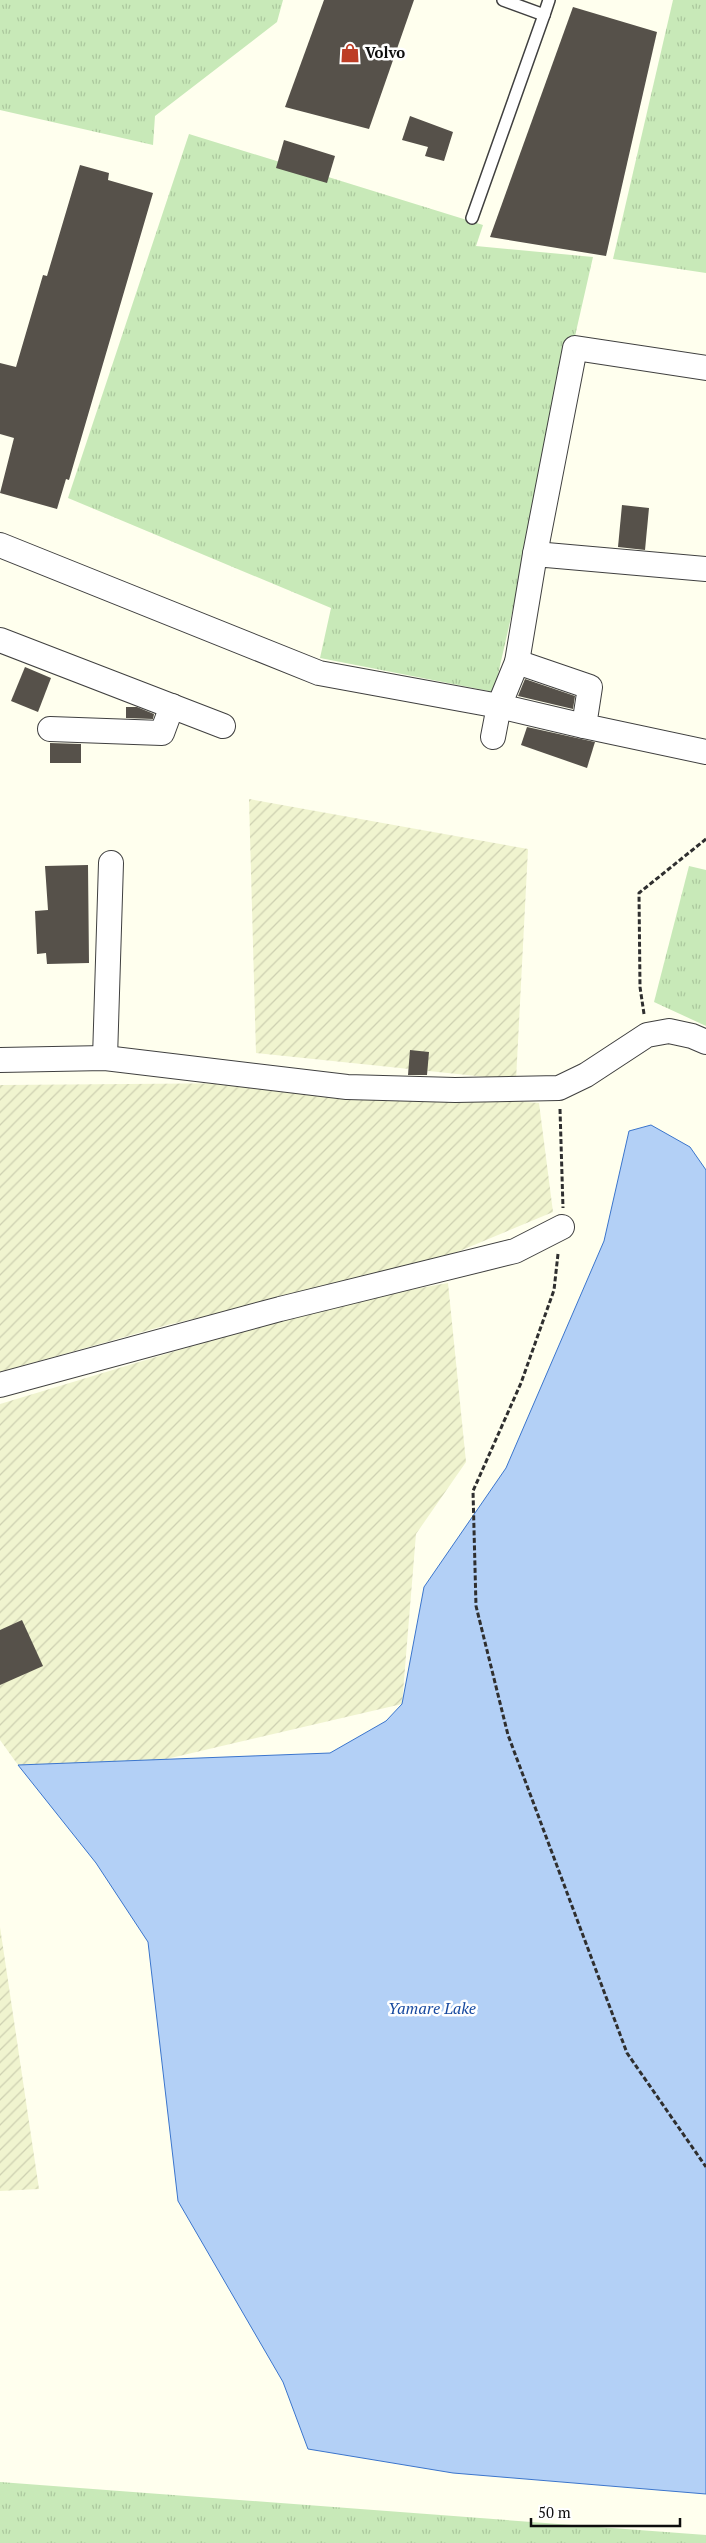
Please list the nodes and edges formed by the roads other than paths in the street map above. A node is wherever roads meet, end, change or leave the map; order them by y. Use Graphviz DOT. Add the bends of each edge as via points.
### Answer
graph roads {
  1 [pos="503,0"];
  2 [pos="549,0"];
  3 [pos="544,14"];
  4 [pos="472,218"];
  5 [pos="706,368"];
  6 [pos="0,545"];
  7 [pos="535,554"];
  8 [pos="706,570"];
  9 [pos="0,640"];
  10 [pos="517,662"];
  11 [pos="172,706"];
  12 [pos="499,706"];
  13 [pos="223,726"];
  14 [pos="584,726"];
  15 [pos="50,728"];
  16 [pos="493,737"];
  17 [pos="706,752"];
  18 [pos="111,863"];
  19 [pos="706,1042"];
  20 [pos="105,1058"];
  21 [pos="0,1060"];
  22 [pos="562,1227"];
  23 [pos="0,1385"];
  1 -- 3 [label="lane"];
  2 -- 3 [label="lane"];
  3 -- 4 [label="lane"];
  5 -- 7 [label="street" via="574,348"];
  6 -- 12 [label="street" via="319,673"];
  7 -- 8 [label="street"];
  7 -- 10 [label="street"];
  9 -- 11 [label="street"];
  10 -- 12 [label="street"];
  10 -- 14 [label="street" via="590,687"];
  11 -- 13 [label="street"];
  11 -- 15 [label="street" via="162,733"];
  12 -- 14 [label="street"];
  12 -- 16 [label="street"];
  14 -- 17 [label="street"];
  18 -- 20 [label="street"];
  19 -- 20 [label="street" via="669,1032 647,1035 586,1075 559,1088 455,1090 347,1086"];
  20 -- 21 [label="street"];
  22 -- 23 [label="street" via="515,1251 280,1309"];
}
